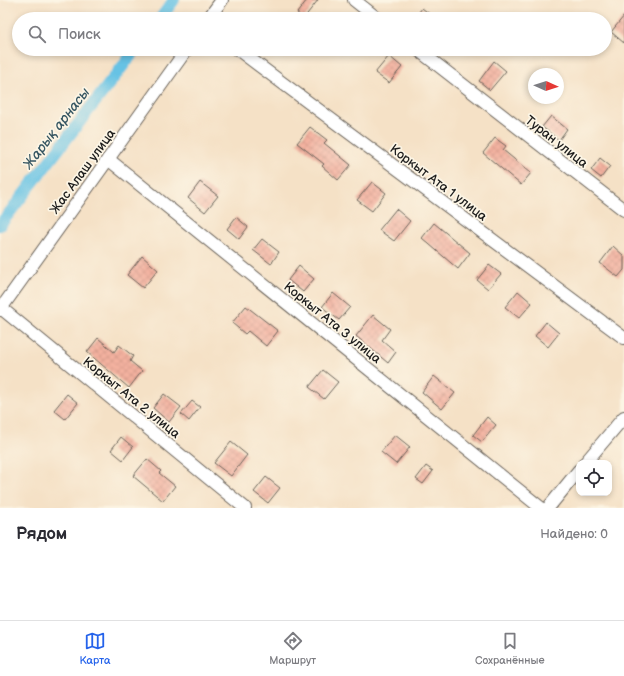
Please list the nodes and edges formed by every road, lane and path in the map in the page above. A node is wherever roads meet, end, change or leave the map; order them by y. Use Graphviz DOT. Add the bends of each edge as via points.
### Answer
graph roads {
  1 [pos="222,0"];
  2 [pos="354,0"];
  3 [pos="213,12"];
  4 [pos="369,12"];
  5 [pos="182,56"];
  6 [pos="246,56"];
  7 [pos="426,56"];
  8 [pos="108,159"];
  9 [pos="624,210"];
  10 [pos="1,309"];
  11 [pos="624,338"];
  12 [pos="624,416"];
  13 [pos="587,460"];
  14 [pos="576,474"];
  15 [pos="245,508"];
  16 [pos="541,508"];
  17 [pos="548,508"];
  1 -- 3 [label="street"];
  2 -- 4 [label="street"];
  5 -- 8 [label="street, Жас Алаш улица"];
  6 -- 11 [label="street, Коркыт Ата 1 улица"];
  7 -- 9 [label="street, Туран улица"];
  8 -- 10 [label="street, Жас Алаш улица"];
  8 -- 16 [label="street, Коркыт Ата 3 улица"];
  10 -- 15 [label="street, Коркыт Ата 2 улица"];
  12 -- 13 [label="street"];
  14 -- 17 [label="street"];
}
